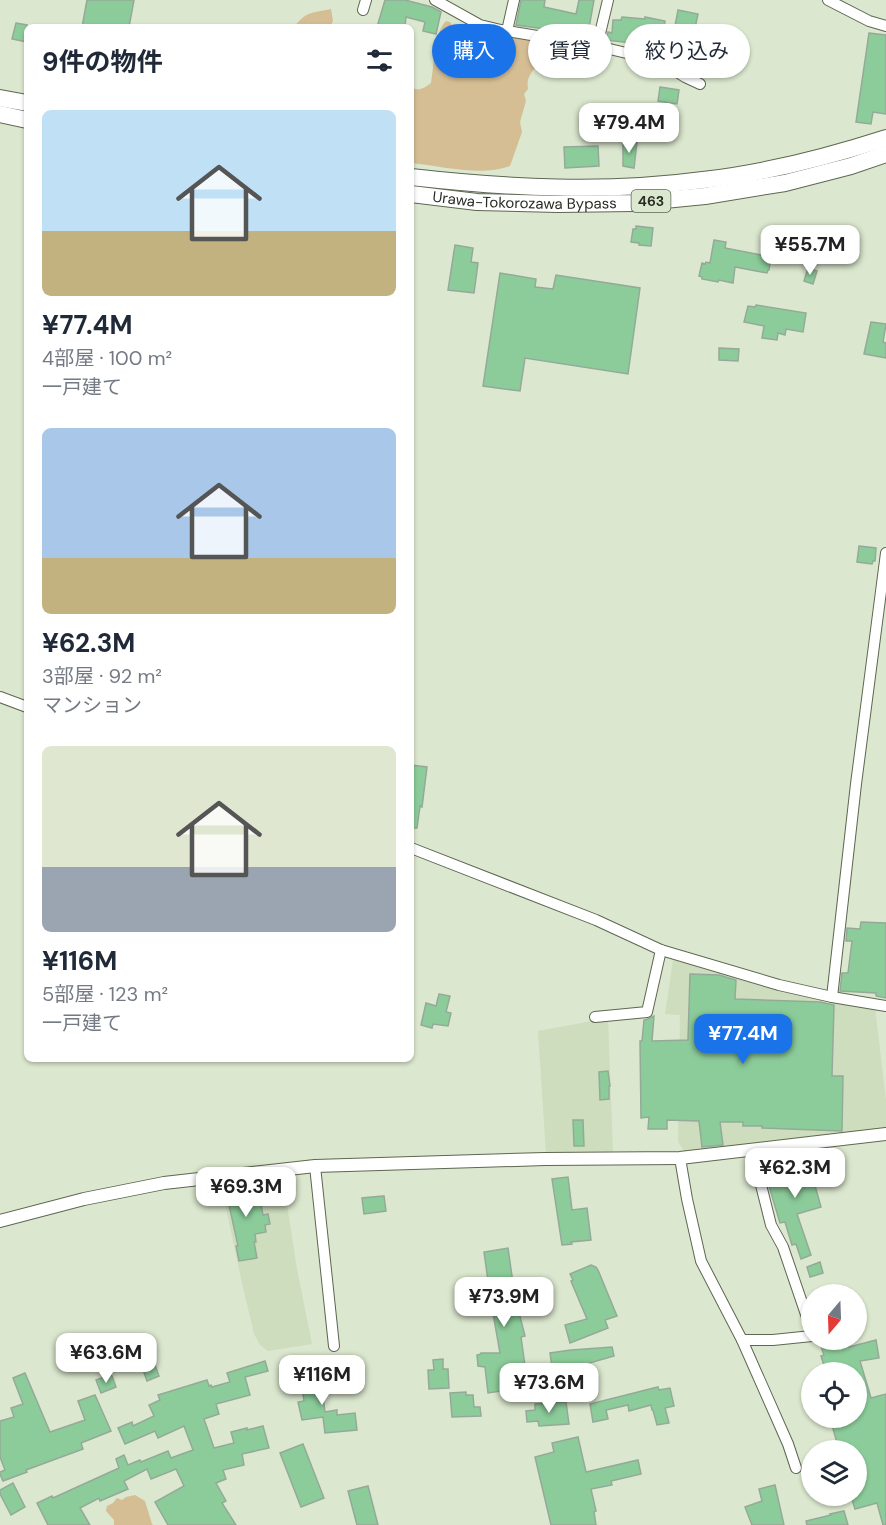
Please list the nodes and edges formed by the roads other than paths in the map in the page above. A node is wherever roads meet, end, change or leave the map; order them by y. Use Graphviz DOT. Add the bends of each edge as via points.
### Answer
graph roads {
  1 [pos="435,0"];
  2 [pos="514,0"];
  3 [pos="608,0"];
  4 [pos="828,0"];
  5 [pos="478,24"];
  6 [pos="509,24"];
  7 [pos="602,24"];
  8 [pos="886,26"];
  9 [pos="612,50"];
  10 [pos="700,84"];
  11 [pos="0,98"];
  12 [pos="24,102"];
  13 [pos="0,114"];
  14 [pos="24,119"];
  15 [pos="886,138"];
  16 [pos="886,154"];
  17 [pos="414,177"];
  18 [pos="414,195"];
  19 [pos="886,553"];
  20 [pos="0,697"];
  21 [pos="24,706"];
  22 [pos="414,849"];
  23 [pos="661,950"];
  24 [pos="832,996"];
  25 [pos="886,1006"];
  26 [pos="595,1017"];
  27 [pos="886,1134"];
  28 [pos="752,1149"];
  29 [pos="680,1158"];
  30 [pos="315,1166"];
  31 [pos="0,1221"];
  32 [pos="801,1300"];
  33 [pos="801,1337"];
  34 [pos="742,1340"];
  35 [pos="334,1346"];
  36 [pos="796,1468"];
  1 -- 5 [label="street"];
  2 -- 6 [label="street"];
  3 -- 7 [label="street"];
  4 -- 8 [label="street"];
  9 -- 10 [label="street" via="660,61"];
  11 -- 12 [label="highway"];
  13 -- 14 [label="highway"];
  15 -- 17 [label="highway, Urawa-Tokorozawa Bypass / 463" via="782,166 704,180 630,187 468,184"];
  16 -- 18 [label="highway, Urawa-Tokorozawa Bypass / 463" via="785,183 634,203 477,202"];
  19 -- 24 [label="street"];
  20 -- 21 [label="street"];
  22 -- 23 [label="street" via="596,920"];
  23 -- 24 [label="street" via="779,985"];
  23 -- 26 [label="street" via="647,1012"];
  24 -- 25 [label="street"];
  27 -- 28 [label="street"];
  28 -- 29 [label="street"];
  28 -- 32 [label="street" via="771,1225"];
  29 -- 30 [label="street"];
  29 -- 34 [label="street" via="701,1261"];
  30 -- 31 [label="street" via="164,1183"];
  30 -- 35 [label="street"];
  33 -- 34 [label="street"];
  34 -- 36 [label="street"];
}
